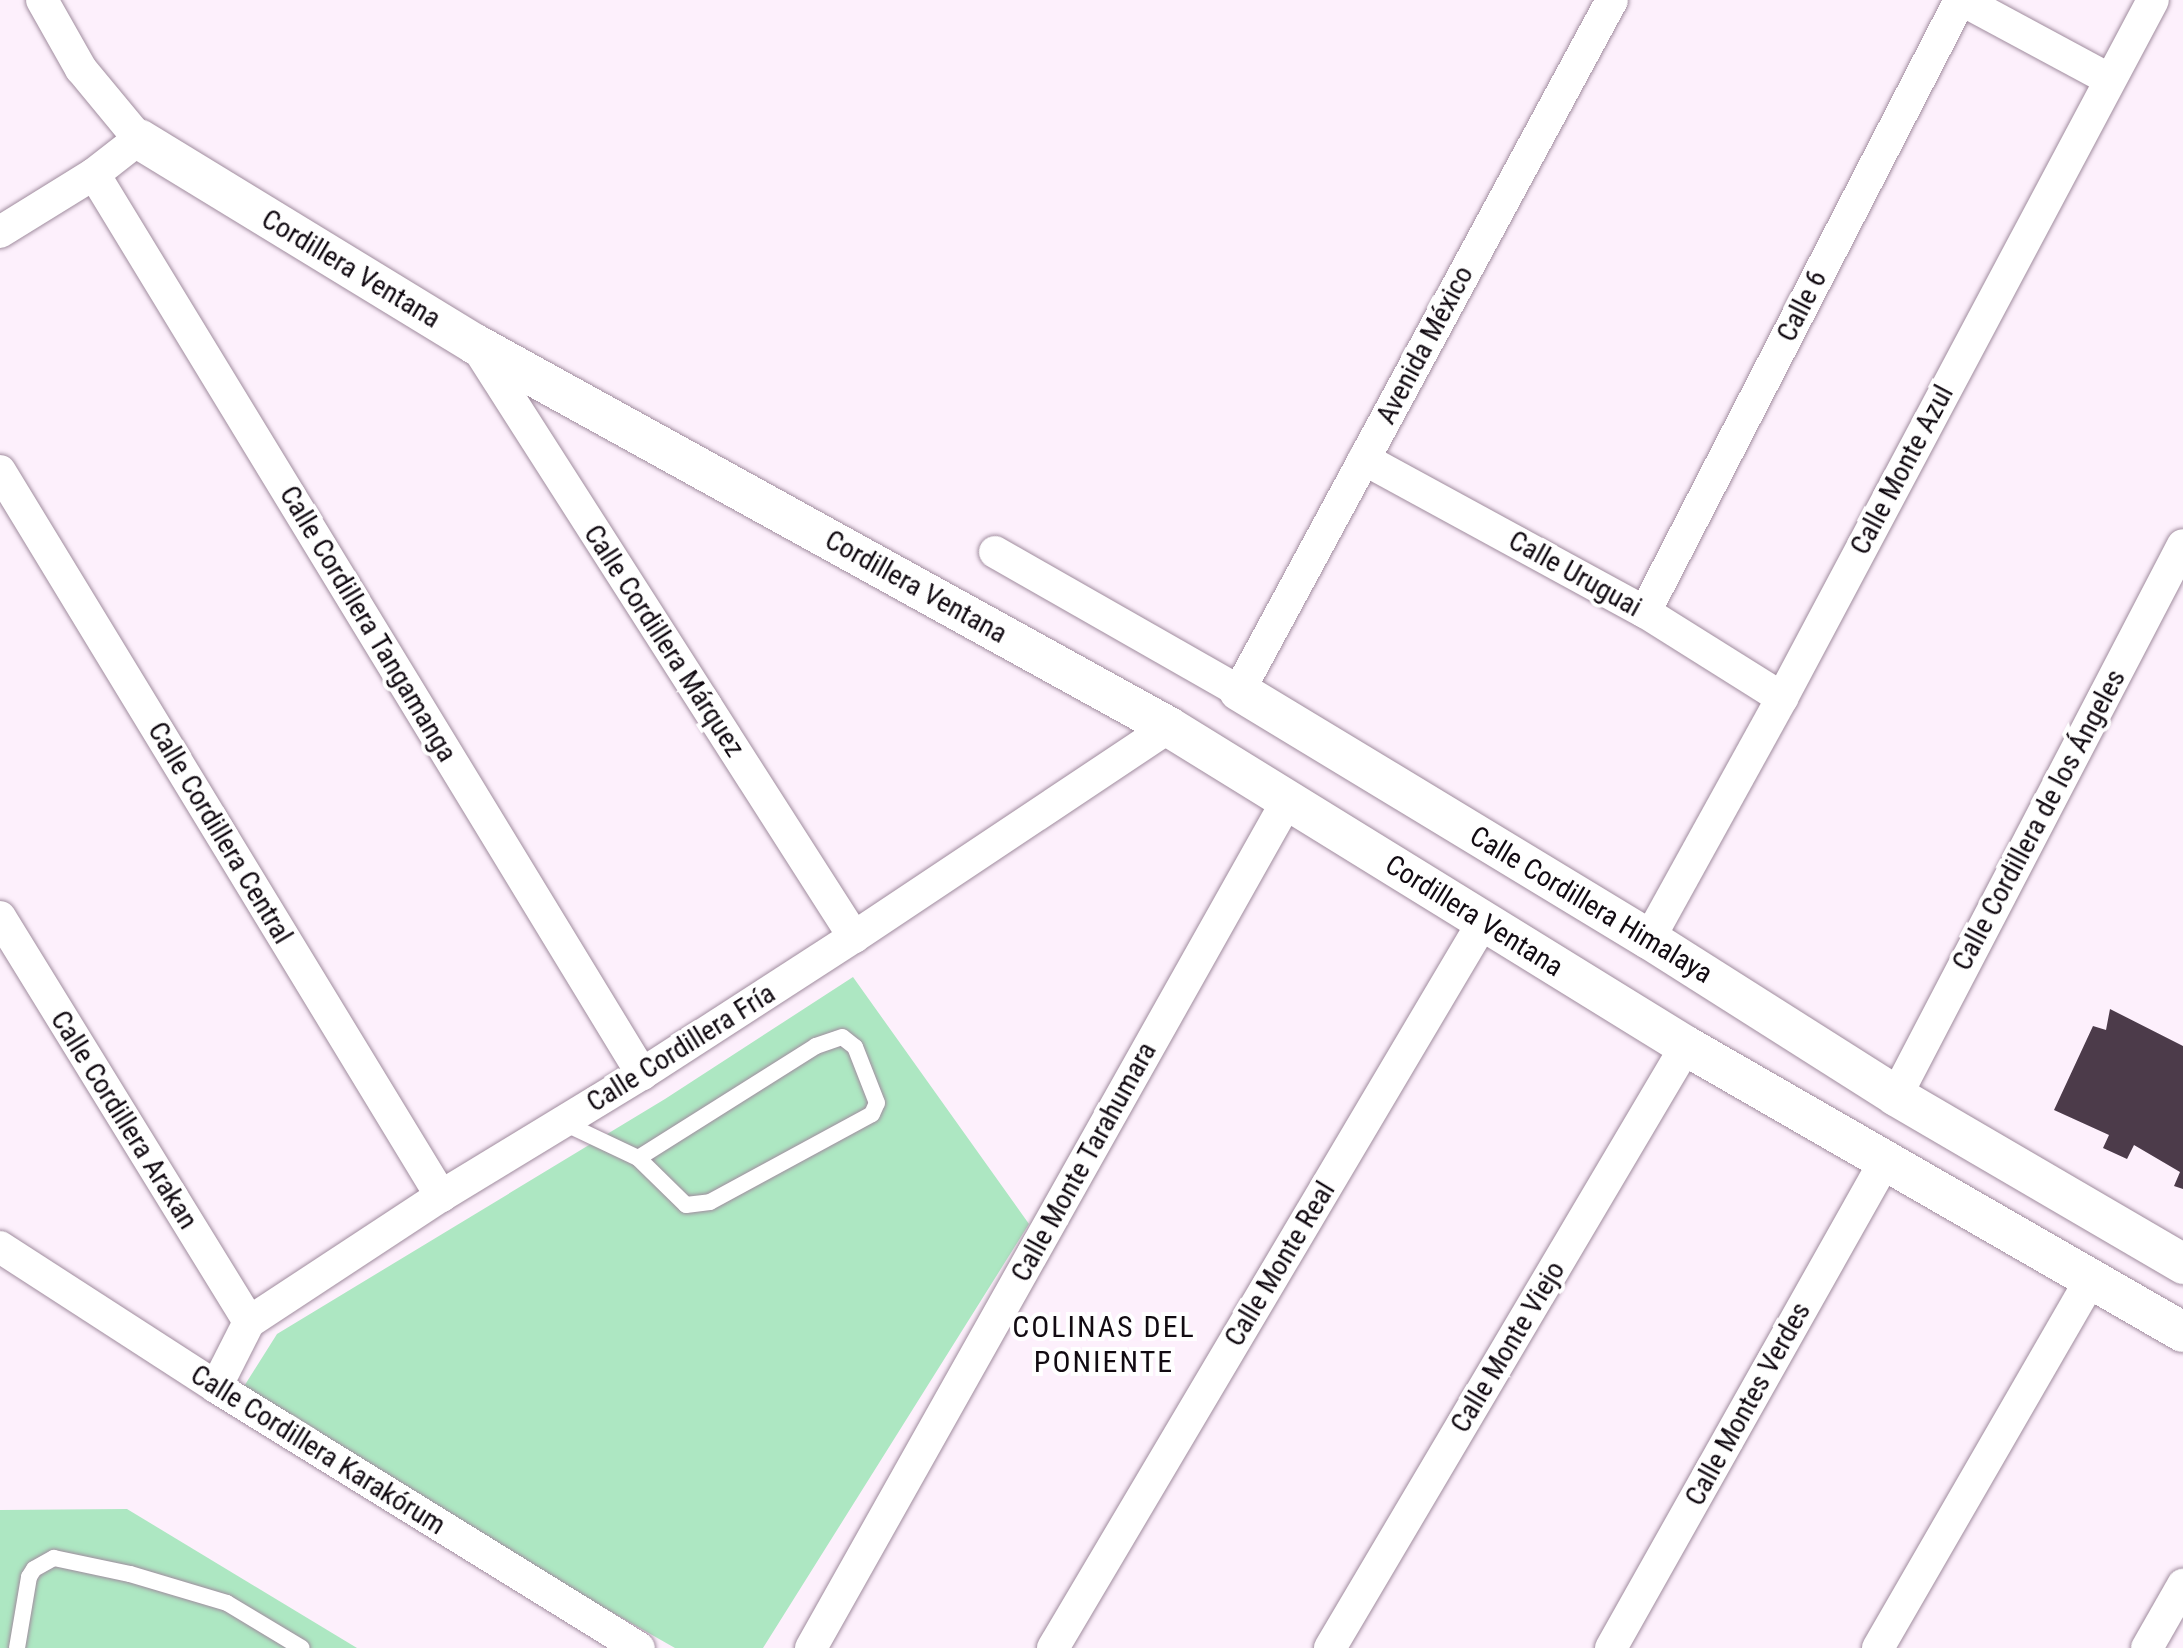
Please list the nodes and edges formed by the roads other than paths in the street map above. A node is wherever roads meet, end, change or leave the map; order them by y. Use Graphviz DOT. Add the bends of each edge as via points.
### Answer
graph roads {
  1 [pos="42,0"];
  2 [pos="1612,0"];
  3 [pos="1961,0"];
  4 [pos="2153,0"];
  5 [pos="2109,79"];
  6 [pos="139,139"];
  7 [pos="94,174"];
  8 [pos="0,232"];
  9 [pos="475,344"];
  10 [pos="1364,459"];
  11 [pos="0,471"];
  12 [pos="2183,545"];
  13 [pos="995,552"];
  14 [pos="1645,612"];
  15 [pos="1239,691"];
  16 [pos="1782,698"];
  17 [pos="1169,727"];
  18 [pos="1287,801"];
  19 [pos="0,917"];
  20 [pos="1483,922"];
  21 [pos="854,937"];
  22 [pos="1649,939"];
  23 [pos="1686,1046"];
  24 [pos="642,1074"];
  25 [pos="1896,1096"];
  26 [pos="562,1122"];
  27 [pos="638,1158"];
  28 [pos="1885,1161"];
  29 [pos="441,1196"];
  30 [pos="0,1247"];
  31 [pos="2183,1264"];
  32 [pos="2091,1279"];
  33 [pos="249,1322"];
  34 [pos="2183,1332"];
  35 [pos="216,1387"];
  36 [pos="2183,1585"];
  37 [pos="17,1648"];
  38 [pos="302,1648"];
  39 [pos="639,1648"];
  40 [pos="811,1648"];
  41 [pos="1053,1648"];
  42 [pos="1330,1648"];
  43 [pos="1611,1648"];
  44 [pos="1878,1648"];
  45 [pos="2147,1648"];
  1 -- 6 [label="street" via="81,69"];
  2 -- 10 [label="street, Avenida México"];
  3 -- 5 [label="street"];
  3 -- 14 [label="street, Calle 6"];
  4 -- 5 [label="street, Calle Monte Azul"];
  5 -- 16 [label="street, Calle Monte Azul"];
  6 -- 7 [label="street"];
  6 -- 9 [label="street, Cordillera Ventana"];
  7 -- 8 [label="street"];
  7 -- 24 [label="street, Calle Cordillera Tangamanga"];
  9 -- 17 [label="street, Cordillera Ventana"];
  9 -- 21 [label="street, Calle Cordillera Márquez"];
  10 -- 14 [label="street, Calle Uruguai"];
  10 -- 15 [label="street, Avenida México"];
  11 -- 29 [label="street, Calle Cordillera Central"];
  12 -- 25 [label="street, Calle Cordillera de los Ángeles"];
  13 -- 15 [label="street, Calle Cordillera Himalaya"];
  14 -- 16 [label="street, Calle Uruguai"];
  15 -- 22 [label="street, Calle Cordillera Himalaya"];
  16 -- 22 [label="street, Calle Monte Azul"];
  17 -- 18 [label="street, Cordillera Ventana"];
  17 -- 21 [label="street, Calle Cordillera Fría"];
  18 -- 20 [label="street, Cordillera Ventana"];
  18 -- 40 [label="street, Calle Monte Tarahumara"];
  19 -- 33 [label="street, Calle Cordillera Arakan"];
  20 -- 23 [label="street, Cordillera Ventana"];
  20 -- 41 [label="street, Calle Monte Real"];
  21 -- 24 [label="street, Calle Cordillera Fría"];
  22 -- 25 [label="street, Calle Cordillera Himalaya"];
  23 -- 28 [label="street"];
  23 -- 42 [label="street, Calle Monte Viejo"];
  24 -- 26 [label="street, Calle Cordillera Fría"];
  25 -- 31 [label="street, Calle Cordillera Himalaya"];
  26 -- 27 [label="lane"];
  26 -- 29 [label="street, Calle Cordillera Fría"];
  27 -- 27 [label="lane" via="686,1205 710,1202 872,1114 877,1103 855,1047 842,1037 816,1046"];
  28 -- 32 [label="street"];
  28 -- 43 [label="street, Calle Montes Verdes"];
  29 -- 33 [label="street, Calle Cordillera Fría"];
  30 -- 35 [label="street, Calle Cordillera Karakórum"];
  32 -- 34 [label="street"];
  32 -- 44 [label="street"];
  33 -- 35 [label="street, Calle Cordillera Fría"];
  35 -- 39 [label="street, Calle Cordillera Karakórum"];
  36 -- 45 [label="street"];
  37 -- 38 [label="lane" via="29,1577 54,1558 227,1603"];
}
